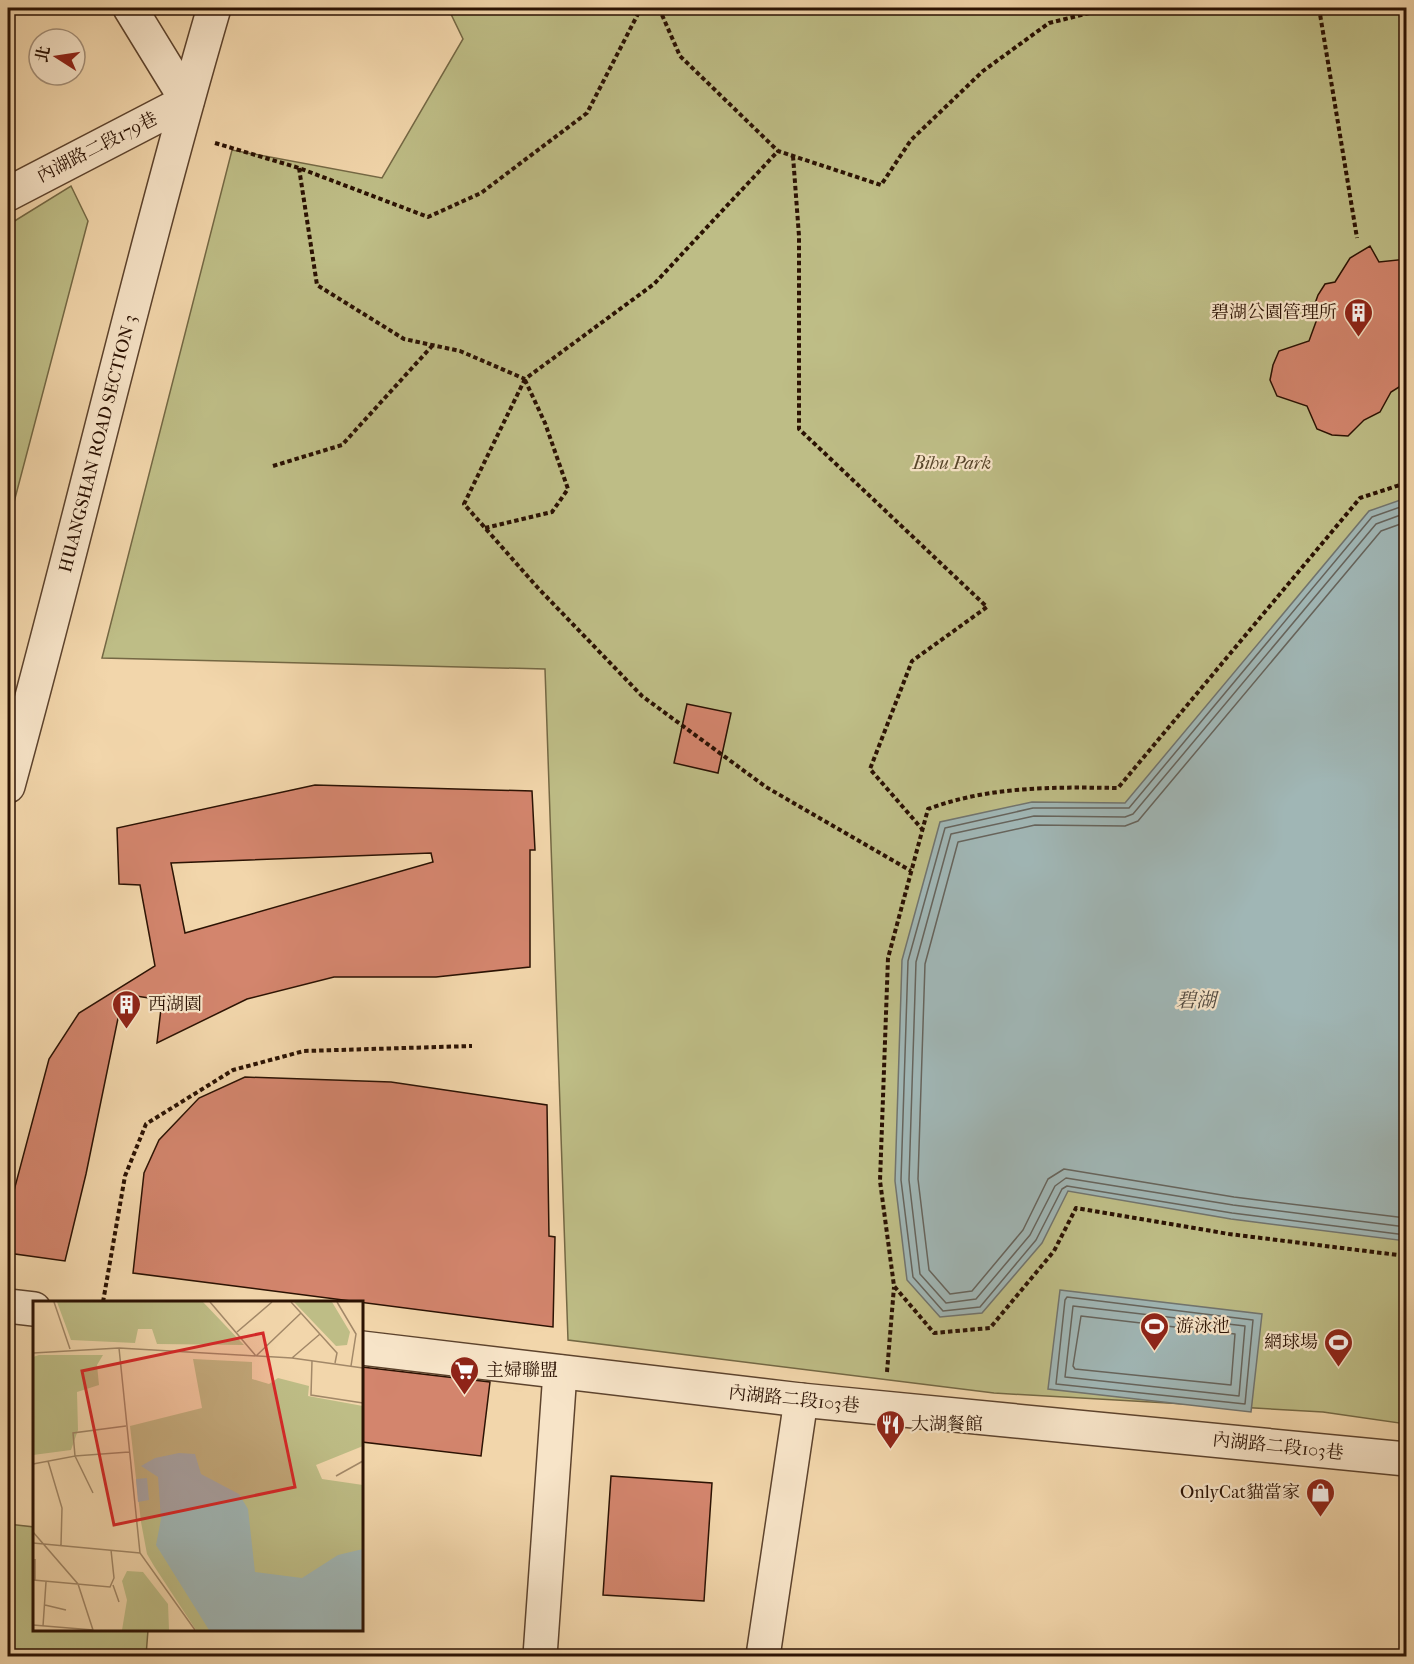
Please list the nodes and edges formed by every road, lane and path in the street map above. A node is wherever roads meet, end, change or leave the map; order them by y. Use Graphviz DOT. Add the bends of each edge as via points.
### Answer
graph roads {
  1 [pos="129,8"];
  2 [pos="214,8"];
  3 [pos="641,8"];
  4 [pos="659,8"];
  5 [pos="1110,8"];
  6 [pos="1319,8"];
  7 [pos="187,101"];
  8 [pos="177,132"];
  9 [pos="778,150"];
  10 [pos="794,156"];
  11 [pos="299,168"];
  12 [pos="8,194"];
  13 [pos="1357,238"];
  14 [pos="432,345"];
  15 [pos="525,379"];
  16 [pos="273,466"];
  17 [pos="1407,483"];
  18 [pos="485,528"];
  19 [pos="8,786"];
  20 [pos="923,830"];
  21 [pos="911,871"];
  22 [pos="472,1047"];
  23 [pos="1407,1256"];
  24 [pos="894,1286"];
  25 [pos="103,1301"];
  26 [pos="8,1306"];
  27 [pos="33,1309"];
  28 [pos="363,1348"];
  29 [pos="560,1372"];
  30 [pos="801,1400"];
  31 [pos="884,1408"];
  32 [pos="1407,1459"];
  33 [pos="540,1656"];
  34 [pos="763,1656"];
  1 -- 7 [label="street"];
  2 -- 7 [label="street, HUANGSHAN ROAD SECTION 3"];
  3 -- 11 [label="path" via="587,113 481,193 428,217"];
  4 -- 9 [label="path" via="680,56"];
  5 -- 10 [label="path" via="1048,23 983,71 911,140 881,185"];
  6 -- 13 [label="path"];
  7 -- 8 [label="street, HUANGSHAN ROAD SECTION 3"];
  7 -- 12 [label="street, 內湖路二段179巷"];
  8 -- 11 [label="path"];
  8 -- 19 [label="street, HUANGSHAN ROAD SECTION 3"];
  9 -- 10 [label="path"];
  9 -- 15 [label="path" via="654,284"];
  10 -- 20 [label="path" via="799,236 799,429 987,607 912,661 870,769"];
  11 -- 14 [label="path" via="317,285 404,339"];
  14 -- 15 [label="path" via="460,351"];
  14 -- 16 [label="path" via="342,445"];
  15 -- 18 [label="path" via="464,504"];
  15 -- 18 [label="path" via="568,489 552,512"];
  17 -- 20 [label="path" via="1360,498 1118,788 1031,787 959,798 928,809"];
  18 -- 21 [label="path" via="642,696 766,787"];
  20 -- 21 [label="path"];
  21 -- 24 [label="path" via="888,958 880,1181"];
  22 -- 25 [label="path" via="304,1051 233,1070 146,1124 125,1176"];
  23 -- 24 [label="path" via="1229,1234 1076,1208 1054,1251 990,1328 934,1333"];
  24 -- 31 [label="path"];
  26 -- 27 [label="street"];
  28 -- 29 [label="street, 內湖路二段103巷"];
  29 -- 30 [label="street, 內湖路二段103巷"];
  29 -- 33 [label="street"];
  30 -- 31 [label="street, 內湖路二段103巷"];
  30 -- 34 [label="street"];
  31 -- 32 [label="street, 內湖路二段103巷"];
}
